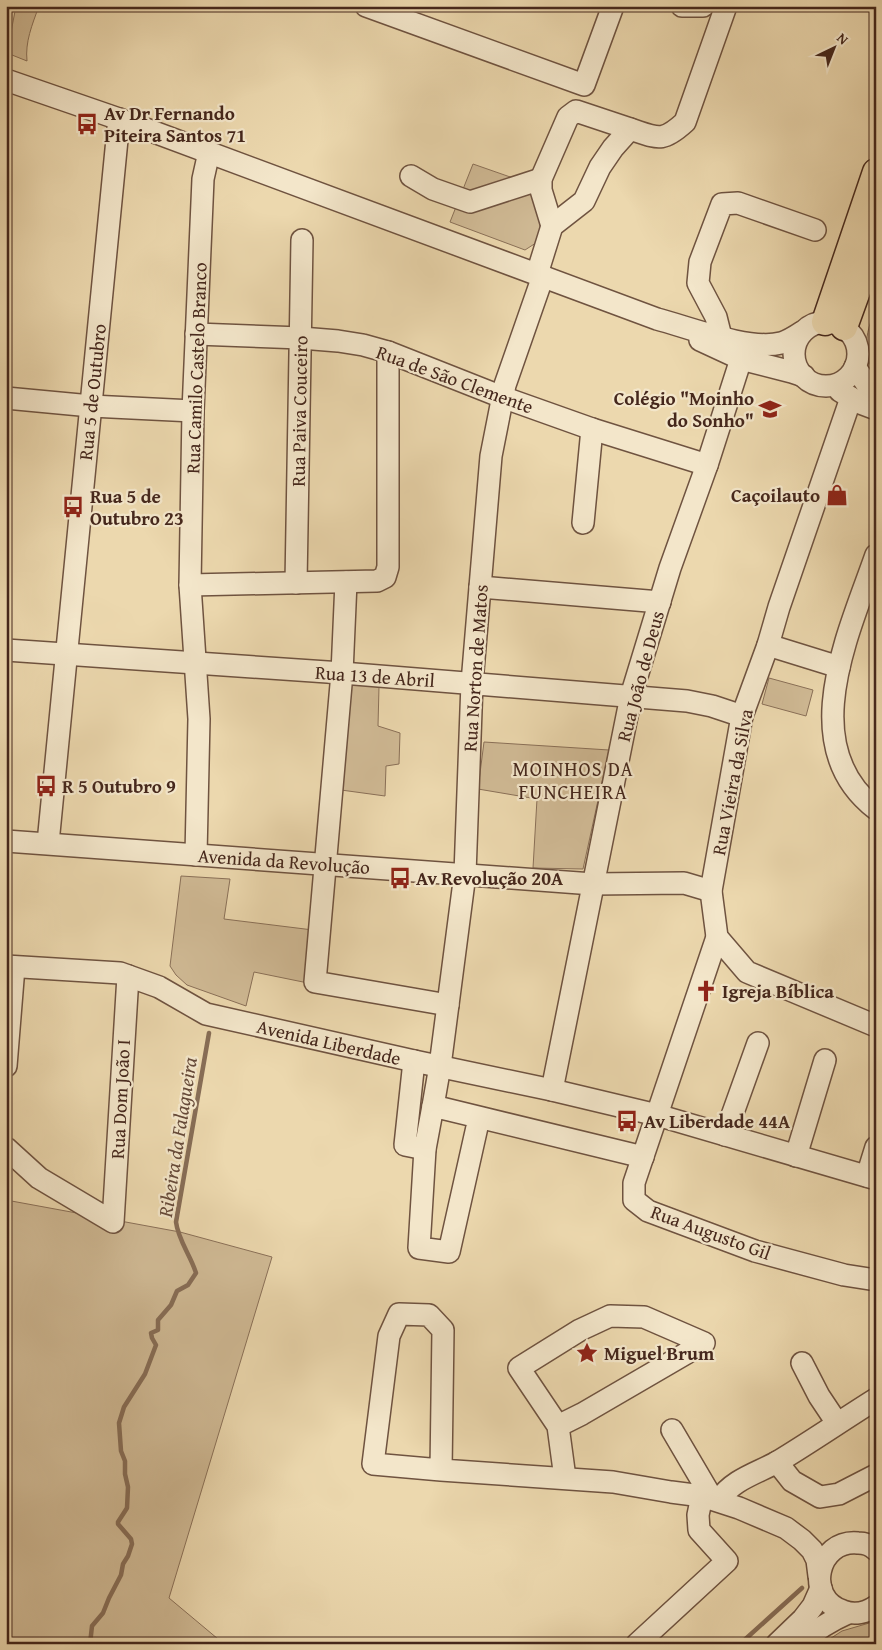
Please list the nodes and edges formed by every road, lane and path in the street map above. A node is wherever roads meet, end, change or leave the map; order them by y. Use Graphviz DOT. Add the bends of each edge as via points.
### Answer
graph roads {
  1 [pos="366,6"];
  2 [pos="613,6"];
  3 [pos="682,6"];
  4 [pos="703,6"];
  5 [pos="726,6"];
  6 [pos="7,85"];
  7 [pos="119,119"];
  8 [pos="630,129"];
  9 [pos="209,152"];
  10 [pos="876,172"];
  11 [pos="411,176"];
  12 [pos="541,179"];
  13 [pos="552,226"];
  14 [pos="815,230"];
  15 [pos="876,239"];
  16 [pos="302,240"];
  17 [pos="540,275"];
  18 [pos="658,319"];
  19 [pos="824,327"];
  20 [pos="196,334"];
  21 [pos="721,337"];
  22 [pos="301,338"];
  23 [pos="388,352"];
  24 [pos="741,359"];
  25 [pos="855,367"];
  26 [pos="804,376"];
  27 [pos="831,385"];
  28 [pos="876,393"];
  29 [pos="502,397"];
  30 [pos="6,398"];
  31 [pos="851,398"];
  32 [pos="91,406"];
  33 [pos="876,409"];
  34 [pos="193,411"];
  35 [pos="592,429"];
  36 [pos="707,465"];
  37 [pos="583,523"];
  38 [pos="876,555"];
  39 [pos="346,582"];
  40 [pos="296,583"];
  41 [pos="190,585"];
  42 [pos="480,587"];
  43 [pos="660,602"];
  44 [pos="768,645"];
  45 [pos="6,650"];
  46 [pos="66,654"];
  47 [pos="194,664"];
  48 [pos="838,668"];
  49 [pos="342,673"];
  50 [pos="472,684"];
  51 [pos="631,696"];
  52 [pos="742,716"];
  53 [pos="876,810"];
  54 [pos="6,841"];
  55 [pos="48,843"];
  56 [pos="196,855"];
  57 [pos="326,864"];
  58 [pos="465,874"];
  59 [pos="593,884"];
  60 [pos="711,892"];
  61 [pos="717,937"];
  62 [pos="735,958"];
  63 [pos="10,967"];
  64 [pos="706,968"];
  65 [pos="128,976"];
  66 [pos="448,1005"];
  67 [pos="876,1026"];
  68 [pos="758,1043"];
  69 [pos="825,1060"];
  70 [pos="414,1061"];
  71 [pos="6,1066"];
  72 [pos="440,1066"];
  73 [pos="552,1090"];
  74 [pos="434,1106"];
  75 [pos="657,1115"];
  76 [pos="478,1118"];
  77 [pos="725,1134"];
  78 [pos="876,1147"];
  79 [pos="6,1148"];
  80 [pos="424,1149"];
  81 [pos="796,1156"];
  82 [pos="643,1157"];
  83 [pos="871,1178"];
  84 [pos="876,1280"];
  85 [pos="802,1363"];
  86 [pos="876,1399"];
  87 [pos="837,1423"];
  88 [pos="558,1426"];
  89 [pos="672,1430"];
  90 [pos="777,1462"];
  91 [pos="441,1470"];
  92 [pos="876,1475"];
  93 [pos="565,1478"];
  94 [pos="720,1501"];
  95 [pos="786,1528"];
  96 [pos="701,1532"];
  97 [pos="876,1539"];
  98 [pos="847,1544"];
  99 [pos="876,1550"];
  100 [pos="820,1582"];
  101 [pos="876,1606"];
  102 [pos="848,1613"];
  103 [pos="637,1644"];
  104 [pos="777,1644"];
  105 [pos="800,1644"];
  1 -- 2 [label="street" via="584,85"];
  3 -- 4 [label="street"];
  5 -- 8 [label="street" via="685,122 671,135 656,138"];
  6 -- 7 [label="street"];
  7 -- 9 [label="street"];
  7 -- 32 [label="street, Rua 5 de Outubro"];
  8 -- 12 [label="street" via="576,111 568,117"];
  8 -- 13 [label="street" via="600,168 584,200"];
  9 -- 17 [label="street"];
  9 -- 20 [label="street, Rua Camilo Castelo Branco" via="203,179"];
  10 -- 19 [label="main road"];
  11 -- 12 [label="street" via="433,189 470,202"];
  12 -- 13 [label="street" via="541,190"];
  13 -- 17 [label="street, Rua Norton de Matos"];
  14 -- 21 [label="street" via="738,204 722,204 700,262 698,282 716,316"];
  15 -- 19 [label="main road"];
  16 -- 22 [label="street, Rua Paiva Couceiro"];
  17 -- 18 [label="street"];
  17 -- 29 [label="street, Rua Norton de Matos"];
  18 -- 21 [label="street"];
  18 -- 24 [label="street"];
  19 -- 21 [label="street" via="783,343 766,345"];
  19 -- 25 [label="street" via="852,335 857,345"];
  19 -- 26 [label="street" via="795,347 795,363"];
  20 -- 22 [label="street, Rua de São Clemente"];
  20 -- 34 [label="street, Rua Camilo Castelo Branco"];
  22 -- 23 [label="street, Rua de São Clemente" via="363,345"];
  22 -- 40 [label="street, Rua Paiva Couceiro"];
  23 -- 29 [label="street, Rua de São Clemente"];
  23 -- 39 [label="street" via="388,567 385,577 377,581"];
  24 -- 26 [label="street"];
  24 -- 36 [label="street, Rua João de Deus"];
  25 -- 27 [label="street" via="845,379"];
  25 -- 28 [label="street"];
  26 -- 27 [label="street" via="812,382"];
  27 -- 31 [label="street"];
  29 -- 35 [label="street, Rua de São Clemente"];
  29 -- 42 [label="street, Rua Norton de Matos" via="491,456"];
  30 -- 32 [label="street"];
  31 -- 33 [label="street"];
  31 -- 44 [label="street, Rua Vieira da Silva"];
  32 -- 34 [label="street"];
  32 -- 46 [label="street, Rua 5 de Outubro"];
  34 -- 41 [label="street, Rua Camilo Castelo Branco"];
  35 -- 36 [label="street, Rua de São Clemente"];
  35 -- 37 [label="street"];
  36 -- 43 [label="street, Rua João de Deus"];
  38 -- 48 [label="street"];
  39 -- 40 [label="street"];
  39 -- 49 [label="street"];
  40 -- 41 [label="street"];
  41 -- 47 [label="street, Rua Camilo Castelo Branco"];
  42 -- 43 [label="street"];
  42 -- 50 [label="street, Rua Norton de Matos"];
  43 -- 51 [label="street, Rua João de Deus"];
  44 -- 48 [label="street"];
  44 -- 52 [label="street, Rua Vieira da Silva"];
  45 -- 46 [label="street, Rua 13 de Abril"];
  46 -- 47 [label="street, Rua 13 de Abril"];
  46 -- 55 [label="street, Rua 5 de Outubro"];
  47 -- 49 [label="street, Rua 13 de Abril"];
  47 -- 56 [label="street, Rua Camilo Castelo Branco" via="199,719"];
  48 -- 53 [label="street" via="833,706 834,745 841,768 854,788"];
  49 -- 50 [label="street, Rua 13 de Abril"];
  49 -- 57 [label="street"];
  50 -- 51 [label="street, Rua 13 de Abril"];
  50 -- 58 [label="street, Rua Norton de Matos"];
  51 -- 52 [label="street, Rua 13 de Abril" via="687,701"];
  51 -- 59 [label="street, Rua João de Deus"];
  52 -- 60 [label="street, Rua Vieira da Silva"];
  54 -- 55 [label="street, Avenida da Revolução"];
  55 -- 56 [label="street, Avenida da Revolução"];
  56 -- 57 [label="street, Avenida da Revolução"];
  57 -- 58 [label="street, Avenida da Revolução"];
  57 -- 66 [label="street" via="315,982"];
  58 -- 59 [label="street, Avenida da Revolução"];
  58 -- 66 [label="street, Rua Norton de Matos"];
  59 -- 60 [label="street, Avenida da Revolução" via="684,883"];
  59 -- 73 [label="street, Rua João de Deus"];
  60 -- 61 [label="street, Rua Vieira da Silva"];
  61 -- 62 [label="street"];
  61 -- 64 [label="street, Rua Augusto Gil"];
  62 -- 64 [label="street"];
  62 -- 67 [label="street" via="747,972"];
  63 -- 65 [label="street, Avenida Liberdade"];
  63 -- 71 [label="street"];
  64 -- 75 [label="street, Rua Augusto Gil"];
  65 -- 70 [label="street, Avenida Liberdade" via="159,987 206,1014"];
  65 -- 79 [label="street, Rua Dom João I" via="113,1222 39,1178"];
  66 -- 72 [label="street, Rua Norton de Matos"];
  68 -- 77 [label="street"];
  69 -- 81 [label="street"];
  70 -- 72 [label="street, Avenida Liberdade"];
  70 -- 80 [label="street" via="405,1145"];
  72 -- 73 [label="street, Avenida Liberdade"];
  72 -- 74 [label="street, Rua Norton de Matos"];
  73 -- 75 [label="street, Avenida Liberdade"];
  74 -- 76 [label="street"];
  74 -- 80 [label="street, Rua Norton de Matos"];
  75 -- 77 [label="street, Avenida Liberdade"];
  75 -- 82 [label="street, Rua Augusto Gil"];
  76 -- 80 [label="street, Rua Norton de Matos" via="449,1252 419,1248"];
  76 -- 82 [label="street"];
  77 -- 81 [label="street, Avenida Liberdade"];
  78 -- 83 [label="street"];
  81 -- 83 [label="street, Avenida Liberdade"];
  82 -- 84 [label="street, Rua Augusto Gil" via="634,1182 634,1200 648,1211 755,1251 844,1275"];
  85 -- 87 [label="street"];
  86 -- 87 [label="street"];
  87 -- 90 [label="street"];
  88 -- 88 [label="street" via="519,1368 580,1330 610,1316 644,1317 704,1343"];
  88 -- 93 [label="street"];
  89 -- 94 [label="street"];
  90 -- 92 [label="street" via="792,1481 820,1496 839,1494"];
  90 -- 94 [label="street" via="745,1494"];
  91 -- 91 [label="street" via="373,1464 389,1336 399,1314 429,1315 443,1330"];
  91 -- 93 [label="street"];
  93 -- 94 [label="street" via="612,1482"];
  94 -- 95 [label="street"];
  94 -- 96 [label="street" via="720,1508"];
  94 -- 96 [label="street" via="698,1515"];
  95 -- 98 [label="street" via="804,1530"];
  95 -- 100 [label="street" via="812,1550"];
  96 -- 103 [label="street" via="727,1561"];
  97 -- 98 [label="street"];
  98 -- 99 [label="street" via="863,1543"];
  98 -- 100 [label="street" via="825,1558"];
  100 -- 102 [label="street" via="831,1604"];
  100 -- 104 [label="street" via="813,1606"];
  101 -- 102 [label="street" via="860,1613"];
  102 -- 105 [label="street" via="814,1630"];
}
